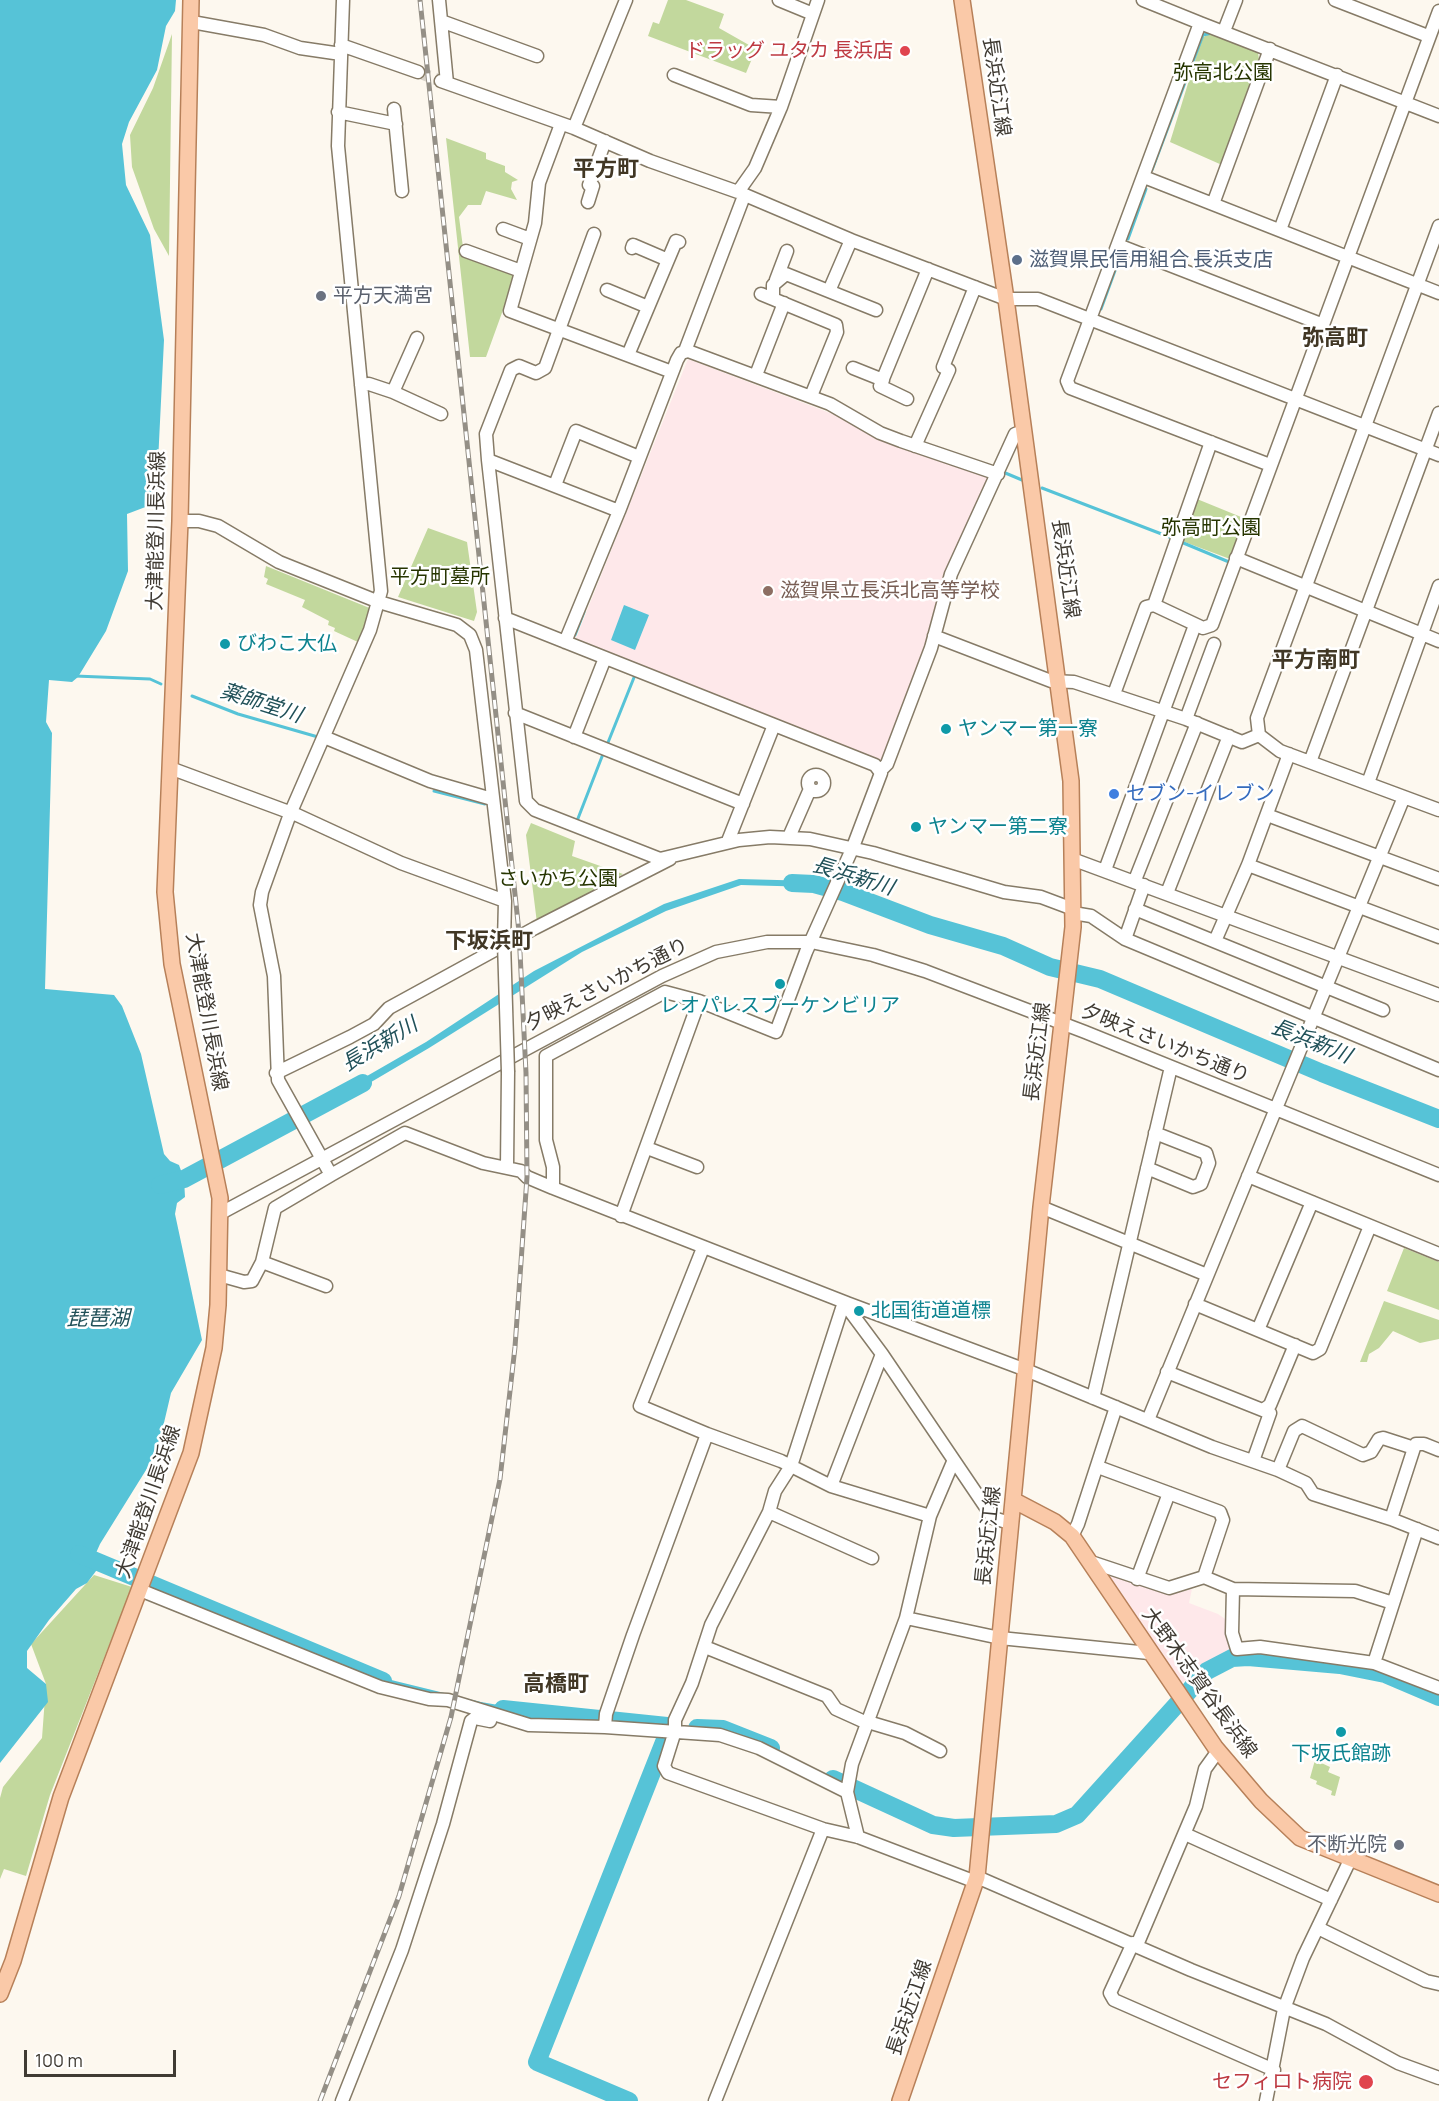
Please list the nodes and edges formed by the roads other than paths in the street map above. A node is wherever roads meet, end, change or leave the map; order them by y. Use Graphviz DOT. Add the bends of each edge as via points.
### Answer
graph roads {
  1 [pos="191,0"];
  2 [pos="344,0"];
  3 [pos="439,0"];
  4 [pos="626,0"];
  5 [pos="779,0"];
  6 [pos="818,0"];
  7 [pos="962,0"];
  8 [pos="1143,0"];
  9 [pos="1236,0"];
  10 [pos="1339,1"];
  11 [pos="1169,4"];
  12 [pos="1439,11"];
  13 [pos="813,14"];
  14 [pos="441,21"];
  15 [pos="192,22"];
  16 [pos="1200,23"];
  17 [pos="1224,31"];
  18 [pos="1428,36"];
  19 [pos="1270,49"];
  20 [pos="341,50"];
  21 [pos="537,56"];
  22 [pos="418,72"];
  23 [pos="674,75"];
  24 [pos="1337,75"];
  25 [pos="1404,102"];
  26 [pos="781,107"];
  27 [pos="394,109"];
  28 [pos="338,112"];
  29 [pos="1439,116"];
  30 [pos="396,124"];
  31 [pos="561,124"];
  32 [pos="574,128"];
  33 [pos="604,141"];
  34 [pos="1144,177"];
  35 [pos="402,190"];
  36 [pos="741,194"];
  37 [pos="588,202"];
  38 [pos="1213,204"];
  39 [pos="1439,226"];
  40 [pos="503,229"];
  41 [pos="1280,230"];
  42 [pos="594,234"];
  43 [pos="530,239"];
  44 [pos="851,240"];
  45 [pos="679,242"];
  46 [pos="1118,245"];
  47 [pos="632,248"];
  48 [pos="466,251"];
  49 [pos="787,251"];
  50 [pos="1347,257"];
  51 [pos="668,260"];
  52 [pos="928,269"];
  53 [pos="521,271"];
  54 [pos="776,280"];
  55 [pos="1418,284"];
  56 [pos="975,287"];
  57 [pos="607,290"];
  58 [pos="829,291"];
  59 [pos="1439,293"];
  60 [pos="761,294"];
  61 [pos="1006,300"];
  62 [pos="779,301"];
  63 [pos="648,307"];
  64 [pos="876,310"];
  65 [pos="1092,320"];
  66 [pos="1321,324"];
  67 [pos="559,329"];
  68 [pos="417,338"];
  69 [pos="684,351"];
  70 [pos="628,355"];
  71 [pos="853,368"];
  72 [pos="672,372"];
  73 [pos="756,375"];
  74 [pos="883,380"];
  75 [pos="361,385"];
  76 [pos="393,392"];
  77 [pos="812,396"];
  78 [pos="907,399"];
  79 [pos="1295,399"];
  80 [pos="1439,413"];
  81 [pos="441,414"];
  82 [pos="1365,426"];
  83 [pos="1024,431"];
  84 [pos="1211,442"];
  85 [pos="915,446"];
  86 [pos="1425,450"];
  87 [pos="1439,455"];
  88 [pos="639,457"];
  89 [pos="488,460"];
  90 [pos="1270,465"];
  91 [pos="998,474"];
  92 [pos="555,485"];
  93 [pos="619,511"];
  94 [pos="180,521"];
  95 [pos="1236,558"];
  96 [pos="1305,586"];
  97 [pos="1439,586"];
  98 [pos="379,602"];
  99 [pos="1154,605"];
  100 [pos="1366,611"];
  101 [pos="505,618"];
  102 [pos="1195,625"];
  103 [pos="1421,634"];
  104 [pos="933,636"];
  105 [pos="1439,641"];
  106 [pos="565,642"];
  107 [pos="1214,644"];
  108 [pos="605,658"];
  109 [pos="1059,681"];
  110 [pos="1114,694"];
  111 [pos="1164,711"];
  112 [pos="515,713"];
  113 [pos="1191,721"];
  114 [pos="774,725"];
  115 [pos="1259,735"];
  116 [pos="1229,736"];
  117 [pos="324,737"];
  118 [pos="574,737"];
  119 [pos="1289,754"];
  120 [pos="1310,762"];
  121 [pos="170,768"];
  122 [pos="880,771"];
  123 [pos="1368,783"];
  124 [pos="810,789"];
  125 [pos="1404,797"];
  126 [pos="492,799"];
  127 [pos="743,804"];
  128 [pos="1439,810"];
  129 [pos="290,814"];
  130 [pos="1267,815"];
  131 [pos="789,837"];
  132 [pos="728,841"];
  133 [pos="851,851"];
  134 [pos="1380,856"];
  135 [pos="673,858"];
  136 [pos="1072,859"];
  137 [pos="1248,865"];
  138 [pos="1105,870"];
  139 [pos="1439,879"];
  140 [pos="1140,883"];
  141 [pos="1167,893"];
  142 [pos="505,902"];
  143 [pos="1359,907"];
  144 [pos="1135,909"];
  145 [pos="1227,915"];
  146 [pos="1073,916"];
  147 [pos="1439,937"];
  148 [pos="1125,939"];
  149 [pos="1215,941"];
  150 [pos="811,942"];
  151 [pos="1338,956"];
  152 [pos="1326,986"];
  153 [pos="1439,995"];
  154 [pos="699,1001"];
  155 [pos="1383,1010"];
  156 [pos="1313,1021"];
  157 [pos="1062,1023"];
  158 [pos="1171,1067"];
  159 [pos="1439,1070"];
  160 [pos="277,1076"];
  161 [pos="1276,1109"];
  162 [pos="1155,1133"];
  163 [pos="647,1148"];
  164 [pos="322,1157"];
  165 [pos="507,1167"];
  166 [pos="698,1167"];
  167 [pos="1147,1168"];
  168 [pos="331,1175"];
  169 [pos="1439,1175"];
  170 [pos="1248,1176"];
  171 [pos="553,1188"];
  172 [pos="1312,1202"];
  173 [pos="221,1205"];
  174 [pos="1041,1208"];
  175 [pos="621,1216"];
  176 [pos="1370,1226"];
  177 [pos="1129,1244"];
  178 [pos="703,1248"];
  179 [pos="1439,1254"];
  180 [pos="262,1262"];
  181 [pos="219,1275"];
  182 [pos="1208,1275"];
  183 [pos="326,1287"];
  184 [pos="845,1302"];
  185 [pos="1195,1304"];
  186 [pos="1258,1330"];
  187 [pos="1296,1346"];
  188 [pos="882,1354"];
  189 [pos="1026,1370"];
  190 [pos="1167,1372"];
  191 [pos="1093,1398"];
  192 [pos="1116,1407"];
  193 [pos="1263,1410"];
  194 [pos="1148,1420"];
  195 [pos="708,1434"];
  196 [pos="1414,1448"];
  197 [pos="1439,1450"];
  198 [pos="1253,1461"];
  199 [pos="953,1462"];
  200 [pos="790,1466"];
  201 [pos="1098,1467"];
  202 [pos="1278,1470"];
  203 [pos="831,1486"];
  204 [pos="1169,1493"];
  205 [pos="1013,1500"];
  206 [pos="769,1512"];
  207 [pos="930,1516"];
  208 [pos="1391,1519"];
  209 [pos="1010,1523"];
  210 [pos="1418,1529"];
  211 [pos="1072,1536"];
  212 [pos="1439,1538"];
  213 [pos="872,1558"];
  214 [pos="1091,1562"];
  215 [pos="1204,1577"];
  216 [pos="1137,1579"];
  217 [pos="142,1584"];
  218 [pos="1233,1589"];
  219 [pos="1393,1603"];
  220 [pos="906,1618"];
  221 [pos="1000,1638"];
  222 [pos="705,1647"];
  223 [pos="1149,1653"];
  224 [pos="1374,1663"];
  225 [pos="1439,1688"];
  226 [pos="606,1721"];
  227 [pos="867,1722"];
  228 [pos="529,1725"];
  229 [pos="671,1729"];
  230 [pos="940,1751"];
  231 [pos="1218,1751"];
  232 [pos="848,1788"];
  233 [pos="823,1829"];
  234 [pos="1185,1834"];
  235 [pos="858,1838"];
  236 [pos="1350,1860"];
  237 [pos="977,1879"];
  238 [pos="1439,1894"];
  239 [pos="1331,1900"];
  240 [pos="1318,1928"];
  241 [pos="1135,1944"];
  242 [pos="1439,1984"];
  243 [pos="0,1994"];
  244 [pos="1284,2009"];
  245 [pos="1274,2070"];
  246 [pos="1439,2078"];
  247 [pos="342,2101"];
  248 [pos="715,2101"];
  249 [pos="900,2101"];
  250 [pos="1266,2101"];
  1 -- 15 [label="main road, 大津能登川長浜線"];
  2 -- 20 [label="street"];
  3 -- 14 [label="street"];
  4 -- 32 [label="street"];
  5 -- 13 [label="street"];
  6 -- 13 [label="street"];
  7 -- 61 [label="main road, 長浜近江線"];
  8 -- 11 [label="street"];
  9 -- 17 [label="street"];
  10 -- 18 [label="street"];
  11 -- 16 [label="street"];
  12 -- 18 [label="street"];
  13 -- 26 [label="street"];
  14 -- 21 [label="street"];
  14 -- 31 [label="street" via="444,82"];
  15 -- 20 [label="street" via="264,36 300,48"];
  15 -- 94 [label="main road, 大津能登川長浜線"];
  16 -- 17 [label="street"];
  16 -- 34 [label="street"];
  17 -- 19 [label="street"];
  18 -- 25 [label="street"];
  19 -- 24 [label="street"];
  19 -- 38 [label="street"];
  20 -- 22 [label="street"];
  20 -- 28 [label="street"];
  23 -- 26 [label="street" via="751,105"];
  24 -- 25 [label="street"];
  24 -- 41 [label="street"];
  25 -- 29 [label="street"];
  25 -- 50 [label="street"];
  26 -- 36 [label="street"];
  27 -- 30 [label="street"];
  28 -- 30 [label="street"];
  28 -- 75 [label="street" via="340,174"];
  30 -- 35 [label="street"];
  31 -- 32 [label="street"];
  31 -- 43 [label="street" via="539,183"];
  32 -- 33 [label="street"];
  33 -- 36 [label="street"];
  33 -- 37 [label="street" via="589,185 593,186"];
  34 -- 38 [label="street"];
  34 -- 46 [label="street"];
  36 -- 44 [label="street"];
  36 -- 69 [label="street"];
  38 -- 41 [label="street"];
  39 -- 55 [label="street"];
  40 -- 43 [label="street"];
  41 -- 50 [label="street"];
  42 -- 67 [label="street"];
  43 -- 53 [label="street"];
  44 -- 52 [label="street"];
  44 -- 58 [label="street"];
  45 -- 51 [label="street" via="676,241"];
  46 -- 65 [label="street"];
  46 -- 66 [label="street"];
  47 -- 51 [label="street" via="633,245"];
  48 -- 53 [label="street"];
  49 -- 54 [label="street"];
  50 -- 55 [label="street"];
  50 -- 66 [label="street"];
  51 -- 63 [label="street"];
  52 -- 56 [label="street"];
  52 -- 74 [label="street"];
  53 -- 67 [label="street" via="510,311"];
  54 -- 58 [label="street" via="786,274"];
  54 -- 62 [label="street" via="772,291"];
  55 -- 59 [label="street"];
  55 -- 82 [label="street"];
  56 -- 61 [label="street"];
  56 -- 85 [label="street" via="943,367 949,370"];
  57 -- 63 [label="street"];
  58 -- 64 [label="street"];
  60 -- 62 [label="street"];
  61 -- 65 [label="street" via="1038,299"];
  61 -- 83 [label="main road, 長浜近江線"];
  62 -- 73 [label="street"];
  62 -- 77 [label="street" via="837,327"];
  63 -- 70 [label="street"];
  65 -- 79 [label="street"];
  65 -- 84 [label="street" via="1067,381 1070,388"];
  66 -- 79 [label="street"];
  67 -- 70 [label="street"];
  67 -- 89 [label="street" via="544,368 536,373 519,366 511,370 486,434"];
  68 -- 76 [label="street"];
  69 -- 72 [label="street"];
  69 -- 73 [label="street"];
  70 -- 72 [label="street"];
  71 -- 74 [label="street"];
  72 -- 88 [label="street"];
  73 -- 77 [label="street"];
  74 -- 78 [label="street" via="882,389"];
  75 -- 76 [label="street"];
  75 -- 98 [label="street" via="380,558"];
  76 -- 81 [label="street"];
  77 -- 85 [label="street" via="880,433"];
  79 -- 82 [label="street"];
  79 -- 90 [label="street"];
  80 -- 86 [label="street"];
  82 -- 86 [label="street"];
  82 -- 96 [label="street"];
  83 -- 91 [label="street" via="1015,434"];
  83 -- 109 [label="main road, 長浜近江線"];
  84 -- 90 [label="street"];
  84 -- 99 [label="street"];
  85 -- 91 [label="street"];
  86 -- 87 [label="street"];
  86 -- 100 [label="street"];
  88 -- 92 [label="street" via="576,431"];
  88 -- 93 [label="street"];
  89 -- 92 [label="street"];
  89 -- 101 [label="street"];
  90 -- 95 [label="street"];
  91 -- 104 [label="street" via="951,574"];
  92 -- 93 [label="street"];
  93 -- 106 [label="street"];
  94 -- 98 [label="street" via="218,526 279,562"];
  94 -- 121 [label="main road, 大津能登川長浜線"];
  95 -- 96 [label="street"];
  95 -- 102 [label="street" via="1212,625"];
  96 -- 100 [label="street"];
  96 -- 115 [label="street" via="1257,718"];
  97 -- 103 [label="street"];
  98 -- 117 [label="street"];
  98 -- 126 [label="street" via="457,625 470,635 476,650"];
  99 -- 102 [label="street"];
  99 -- 110 [label="street" via="1146,607"];
  100 -- 103 [label="street"];
  100 -- 120 [label="street"];
  101 -- 106 [label="street"];
  101 -- 112 [label="street"];
  102 -- 111 [label="street"];
  103 -- 105 [label="street"];
  103 -- 123 [label="street"];
  104 -- 109 [label="street"];
  104 -- 122 [label="street" via="932,648 887,764"];
  106 -- 108 [label="street"];
  107 -- 113 [label="street"];
  108 -- 114 [label="street"];
  108 -- 118 [label="street"];
  109 -- 110 [label="street"];
  109 -- 136 [label="main road, 長浜近江線" via="1071,781"];
  110 -- 111 [label="street"];
  111 -- 113 [label="street"];
  111 -- 138 [label="street"];
  112 -- 118 [label="street"];
  112 -- 135 [label="street" via="526,801 530,807 657,858"];
  113 -- 116 [label="street"];
  113 -- 140 [label="street"];
  114 -- 122 [label="street" via="875,765"];
  114 -- 127 [label="street"];
  115 -- 116 [label="street" via="1242,742"];
  115 -- 119 [label="street"];
  116 -- 141 [label="street"];
  117 -- 126 [label="street" via="430,782"];
  117 -- 129 [label="street"];
  118 -- 127 [label="street"];
  119 -- 120 [label="street"];
  119 -- 130 [label="street"];
  120 -- 123 [label="street"];
  121 -- 129 [label="street"];
  121 -- 173 [label="main road, 大津能登川長浜線" via="165,892 172,964"];
  122 -- 133 [label="street"];
  123 -- 125 [label="street"];
  124 -- 131 [label="street"];
  125 -- 128 [label="street"];
  125 -- 134 [label="street"];
  126 -- 142 [label="street"];
  127 -- 132 [label="street"];
  129 -- 142 [label="street" via="401,863"];
  129 -- 160 [label="street" via="260,905 274,976"];
  130 -- 134 [label="street"];
  130 -- 137 [label="street"];
  131 -- 132 [label="street"];
  131 -- 133 [label="street"];
  132 -- 135 [label="street"];
  133 -- 146 [label="street" via="1004,892 1041,897"];
  133 -- 150 [label="street"];
  134 -- 139 [label="street"];
  134 -- 143 [label="street"];
  135 -- 160 [label="street" via="389,1008 374,1024"];
  136 -- 138 [label="street"];
  136 -- 146 [label="main road, 長浜近江線"];
  137 -- 143 [label="street"];
  137 -- 145 [label="street"];
  138 -- 140 [label="street"];
  140 -- 141 [label="street"];
  140 -- 144 [label="street"];
  141 -- 145 [label="street"];
  142 -- 165 [label="street, bridge"];
  143 -- 147 [label="street"];
  143 -- 151 [label="street"];
  144 -- 148 [label="street"];
  144 -- 149 [label="street"];
  145 -- 149 [label="street"];
  145 -- 151 [label="street"];
  146 -- 148 [label="street" via="1091,916"];
  146 -- 157 [label="main road, 長浜近江線"];
  148 -- 156 [label="street"];
  149 -- 152 [label="street"];
  150 -- 154 [label="street" via="776,1032"];
  150 -- 157 [label="street, 夕映えさいかち通り" via="925,971"];
  150 -- 164 [label="street, 夕映えさいかち通り" via="767,942 716,952 662,976"];
  151 -- 152 [label="street"];
  151 -- 153 [label="street"];
  152 -- 155 [label="street"];
  152 -- 156 [label="street"];
  154 -- 163 [label="street"];
  154 -- 171 [label="street" via="665,992 546,1056 546,1140 553,1167"];
  156 -- 159 [label="street"];
  156 -- 161 [label="street"];
  157 -- 158 [label="street, 夕映えさいかち通り"];
  157 -- 174 [label="main road, 長浜近江線"];
  158 -- 161 [label="street, 夕映えさいかち通り"];
  158 -- 162 [label="street"];
  160 -- 164 [label="street"];
  161 -- 169 [label="street, 夕映えさいかち通り"];
  161 -- 170 [label="street"];
  162 -- 167 [label="street"];
  162 -- 167 [label="street" via="1206,1154 1209,1163 1201,1184 1193,1187"];
  163 -- 166 [label="street"];
  163 -- 175 [label="street"];
  164 -- 168 [label="street"];
  164 -- 173 [label="street, 夕映えさいかち通り"];
  165 -- 168 [label="street" via="483,1163 405,1133"];
  165 -- 171 [label="street"];
  167 -- 177 [label="street"];
  168 -- 180 [label="street" via="275,1208"];
  170 -- 172 [label="street"];
  170 -- 182 [label="street"];
  171 -- 175 [label="street"];
  172 -- 176 [label="street"];
  172 -- 186 [label="street"];
  173 -- 181 [label="main road, 大津能登川長浜線"];
  174 -- 177 [label="street"];
  174 -- 189 [label="main road, 長浜近江線"];
  175 -- 178 [label="street"];
  176 -- 179 [label="street"];
  176 -- 187 [label="street" via="1320,1348 1313,1353"];
  177 -- 182 [label="street"];
  177 -- 191 [label="street"];
  178 -- 184 [label="street"];
  178 -- 195 [label="street" via="640,1406"];
  180 -- 181 [label="street" via="252,1281"];
  180 -- 183 [label="street"];
  181 -- 217 [label="main road, 大津能登川長浜線" via="214,1348 203,1406 191,1453"];
  182 -- 185 [label="street"];
  184 -- 188 [label="street"];
  184 -- 189 [label="street"];
  184 -- 200 [label="street"];
  185 -- 186 [label="street"];
  185 -- 190 [label="street"];
  186 -- 187 [label="street"];
  187 -- 193 [label="street" via="1270,1405"];
  188 -- 199 [label="street"];
  188 -- 203 [label="street"];
  189 -- 191 [label="street"];
  189 -- 205 [label="main road, 長浜近江線"];
  190 -- 193 [label="street"];
  190 -- 194 [label="street"];
  191 -- 192 [label="street"];
  192 -- 194 [label="street"];
  192 -- 201 [label="street"];
  193 -- 198 [label="street" via="1270,1413"];
  194 -- 198 [label="street"];
  195 -- 200 [label="street"];
  195 -- 226 [label="street"];
  196 -- 197 [label="street" via="1424,1444"];
  196 -- 202 [label="street" via="1383,1438 1363,1455 1302,1426 1294,1431"];
  196 -- 208 [label="street"];
  198 -- 202 [label="street"];
  199 -- 207 [label="street"];
  199 -- 209 [label="street" via="993,1518"];
  200 -- 203 [label="street"];
  200 -- 206 [label="street" via="775,1491"];
  201 -- 204 [label="street"];
  201 -- 211 [label="street"];
  202 -- 208 [label="street" via="1306,1483 1313,1494"];
  203 -- 207 [label="street"];
  204 -- 215 [label="street" via="1220,1512 1223,1520"];
  204 -- 216 [label="street"];
  205 -- 209 [label="main road, 長浜近江線"];
  205 -- 211 [label="main road, 大野木志賀谷長浜線" via="1055,1522"];
  206 -- 213 [label="street"];
  206 -- 222 [label="street" via="714,1618"];
  207 -- 220 [label="street"];
  208 -- 210 [label="street"];
  209 -- 221 [label="main road, 長浜近江線"];
  210 -- 212 [label="street"];
  210 -- 219 [label="street"];
  211 -- 214 [label="main road, 大野木志賀谷長浜線"];
  214 -- 216 [label="street"];
  214 -- 223 [label="main road, 大野木志賀谷長浜線"];
  215 -- 216 [label="street" via="1169,1588"];
  215 -- 218 [label="street"];
  217 -- 228 [label="street" via="358,1680"];
  217 -- 243 [label="main road, 大津能登川長浜線" via="61,1797"];
  218 -- 219 [label="street" via="1355,1592"];
  218 -- 224 [label="street" via="1232,1633 1237,1649 1260,1647"];
  219 -- 224 [label="street"];
  220 -- 221 [label="street"];
  220 -- 227 [label="street"];
  221 -- 223 [label="street"];
  221 -- 237 [label="main road, 長浜近江線"];
  222 -- 227 [label="street" via="827,1696 836,1709"];
  222 -- 229 [label="street"];
  223 -- 231 [label="main road, 大野木志賀谷長浜線"];
  224 -- 225 [label="street"];
  226 -- 228 [label="street"];
  226 -- 229 [label="street"];
  227 -- 230 [label="street" via="905,1733"];
  227 -- 232 [label="street"];
  228 -- 247 [label="street" via="511,1726 475,1718 471,1721 402,1950"];
  229 -- 232 [label="street" via="720,1735"];
  229 -- 233 [label="street" via="664,1766 668,1773"];
  231 -- 234 [label="street" via="1205,1769"];
  231 -- 236 [label="main road, 大野木志賀谷長浜線" via="1261,1801 1300,1838"];
  232 -- 235 [label="street"];
  233 -- 235 [label="street"];
  233 -- 248 [label="street"];
  234 -- 239 [label="street"];
  234 -- 241 [label="street"];
  235 -- 237 [label="street"];
  236 -- 238 [label="main road, 大野木志賀谷長浜線"];
  236 -- 239 [label="street"];
  237 -- 241 [label="street"];
  237 -- 249 [label="main road, 長浜近江線"];
  239 -- 240 [label="street"];
  240 -- 242 [label="street"];
  240 -- 244 [label="street"];
  241 -- 244 [label="street"];
  241 -- 245 [label="street" via="1110,1993 1114,2000"];
  244 -- 245 [label="street"];
  244 -- 246 [label="street" via="1326,2024 1398,2063"];
  245 -- 250 [label="street"];
}
